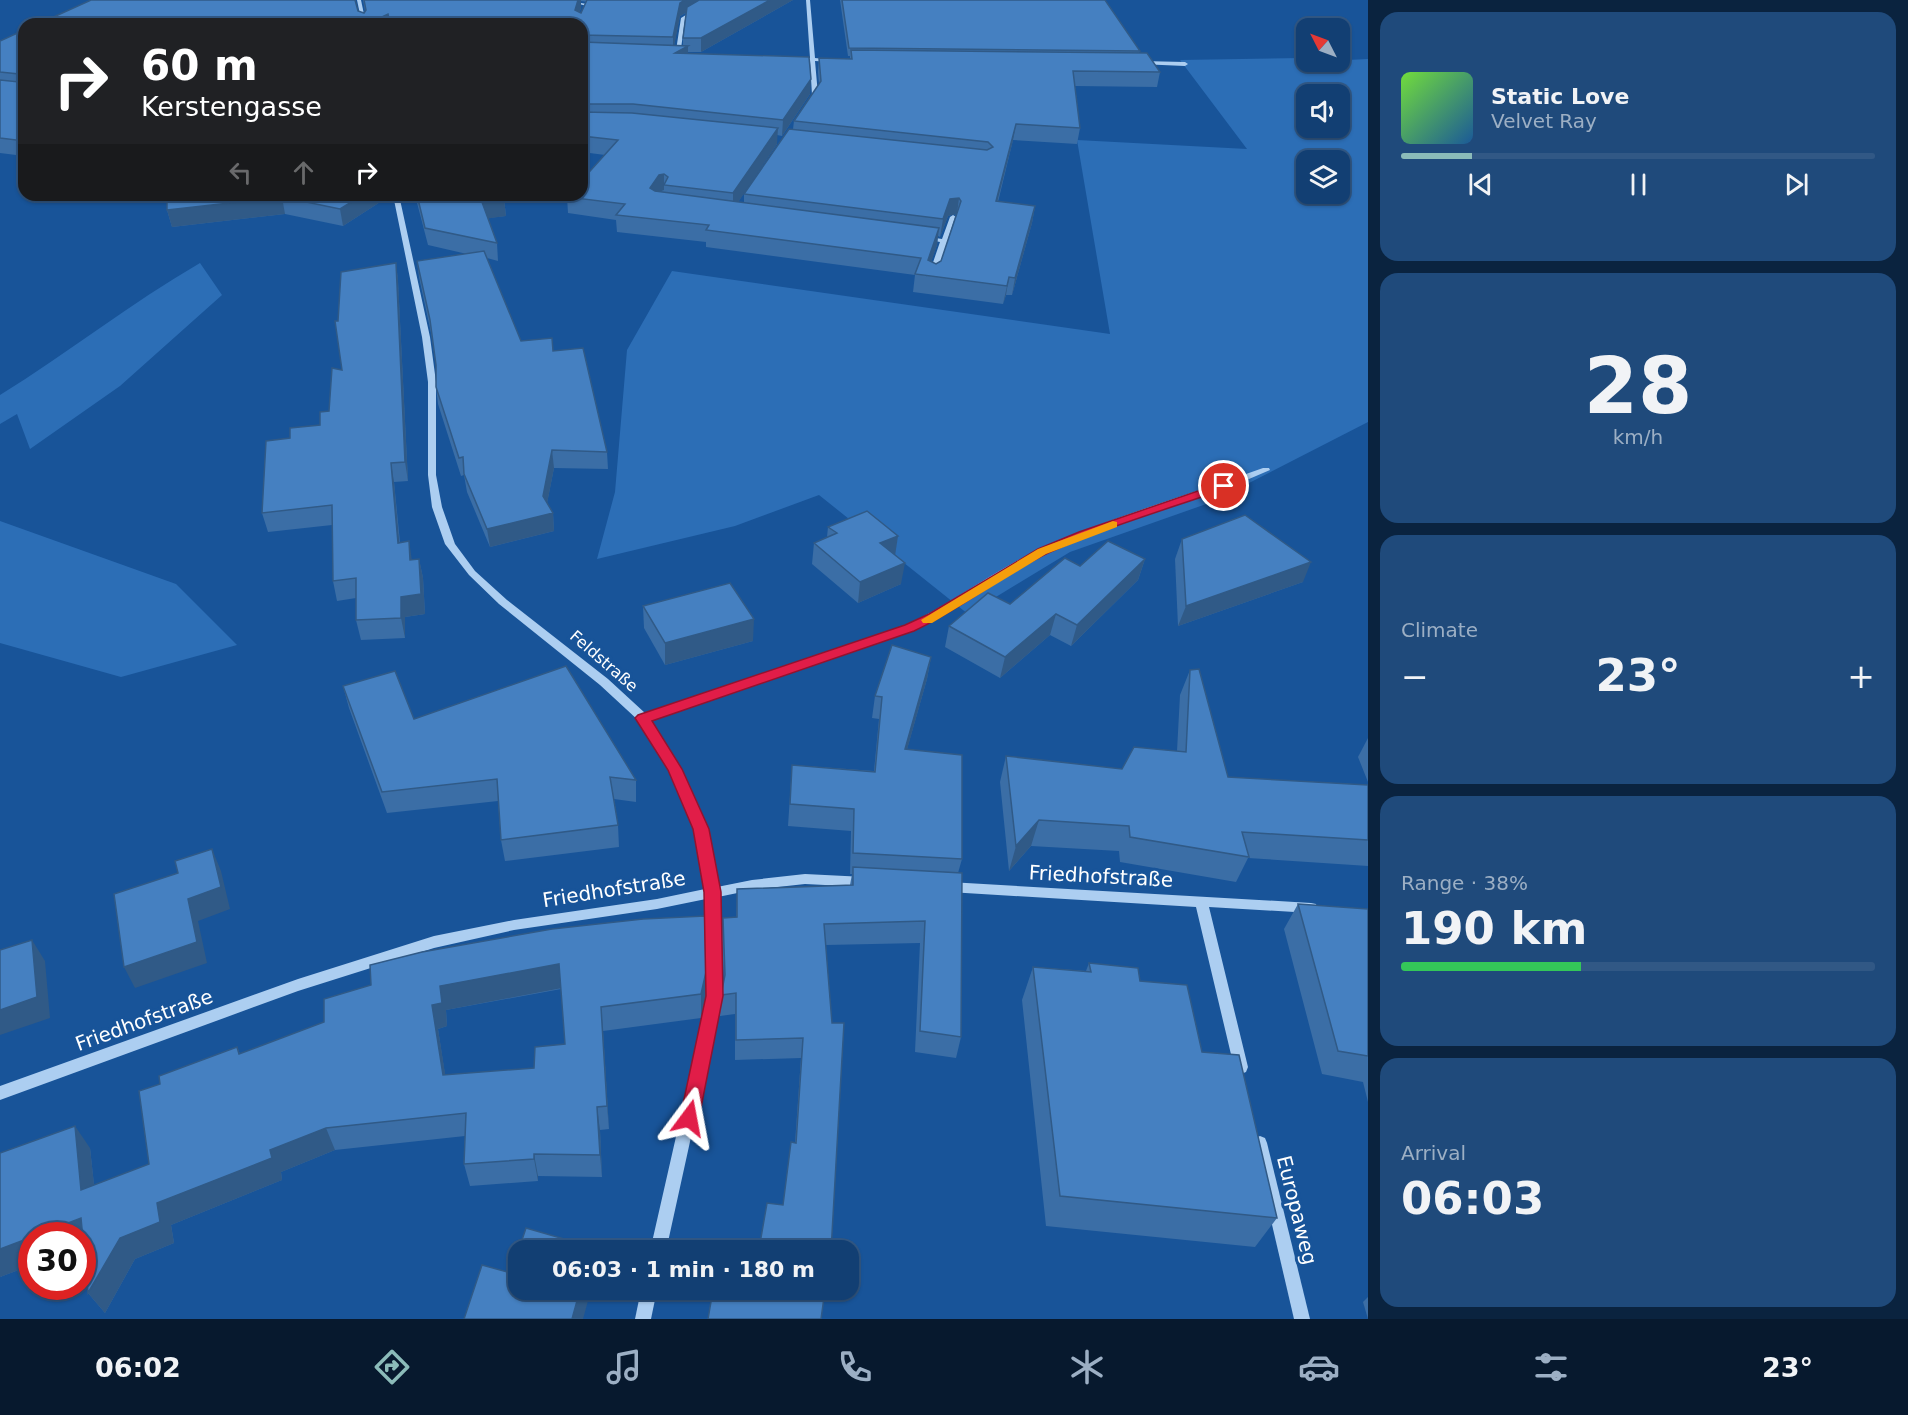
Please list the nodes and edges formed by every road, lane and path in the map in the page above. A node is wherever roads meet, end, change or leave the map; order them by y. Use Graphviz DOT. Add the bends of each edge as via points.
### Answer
graph roads {
  1 [pos="359,0"];
  2 [pos="565,0"];
  3 [pos="598,0"];
  4 [pos="808,0"];
  5 [pos="587,5"];
  6 [pos="702,8"];
  7 [pos="583,15"];
  8 [pos="363,18"];
  9 [pos="666,56"];
  10 [pos="677,56"];
  11 [pos="689,56"];
  12 [pos="791,59"];
  13 [pos="813,60"];
  14 [pos="836,60"];
  15 [pos="1138,63"];
  16 [pos="1185,64"];
  17 [pos="809,104"];
  18 [pos="397,201"];
  19 [pos="953,217"];
  20 [pos="910,236"];
  21 [pos="944,241"];
  22 [pos="932,278"];
  23 [pos="1266,470"];
  24 [pos="643,718"];
  25 [pos="875,883"];
  26 [pos="934,886"];
  27 [pos="712,892"];
  28 [pos="1201,901"];
  29 [pos="1322,909"];
  30 [pos="1246,1087"];
  31 [pos="0,1093"];
  32 [pos="1257,1133"];
  33 [pos="661,1240"];
  34 [pos="647,1300"];
  35 [pos="643,1319"];
  36 [pos="1302,1319"];
  1 -- 8 [label="street"];
  2 -- 5 [label="street"];
  3 -- 5 [label="street"];
  4 -- 13 [label="street"];
  5 -- 7 [label="street"];
  6 -- 10 [label="street" via="683,18"];
  9 -- 10 [label="street"];
  10 -- 11 [label="street"];
  12 -- 13 [label="street"];
  13 -- 14 [label="street"];
  13 -- 17 [label="street" via="815,95"];
  15 -- 16 [label="street"];
  18 -- 24 [label="street, Feldstraße" via="426,337 432,382 432,475 437,507 450,544 472,573 503,602"];
  19 -- 21 [label="street"];
  20 -- 21 [label="street"];
  21 -- 22 [label="street"];
  23 -- 24 [label="street" via="1042,552 909,628"];
  24 -- 27 [label="street, Feldstraße" via="675,769 701,829"];
  25 -- 27 [label="street, Friedhofstraße" via="805,879"];
  26 -- 28 [label="street, Friedhofstraße"];
  27 -- 31 [label="street, Friedhofstraße" via="434,942 298,985"];
  27 -- 33 [label="street, Feldstraße" via="715,996"];
  28 -- 29 [label="street, Friedhofstraße"];
  28 -- 30 [label="street"];
  32 -- 36 [label="street, Europaweg"];
  34 -- 35 [label="street"];
}
